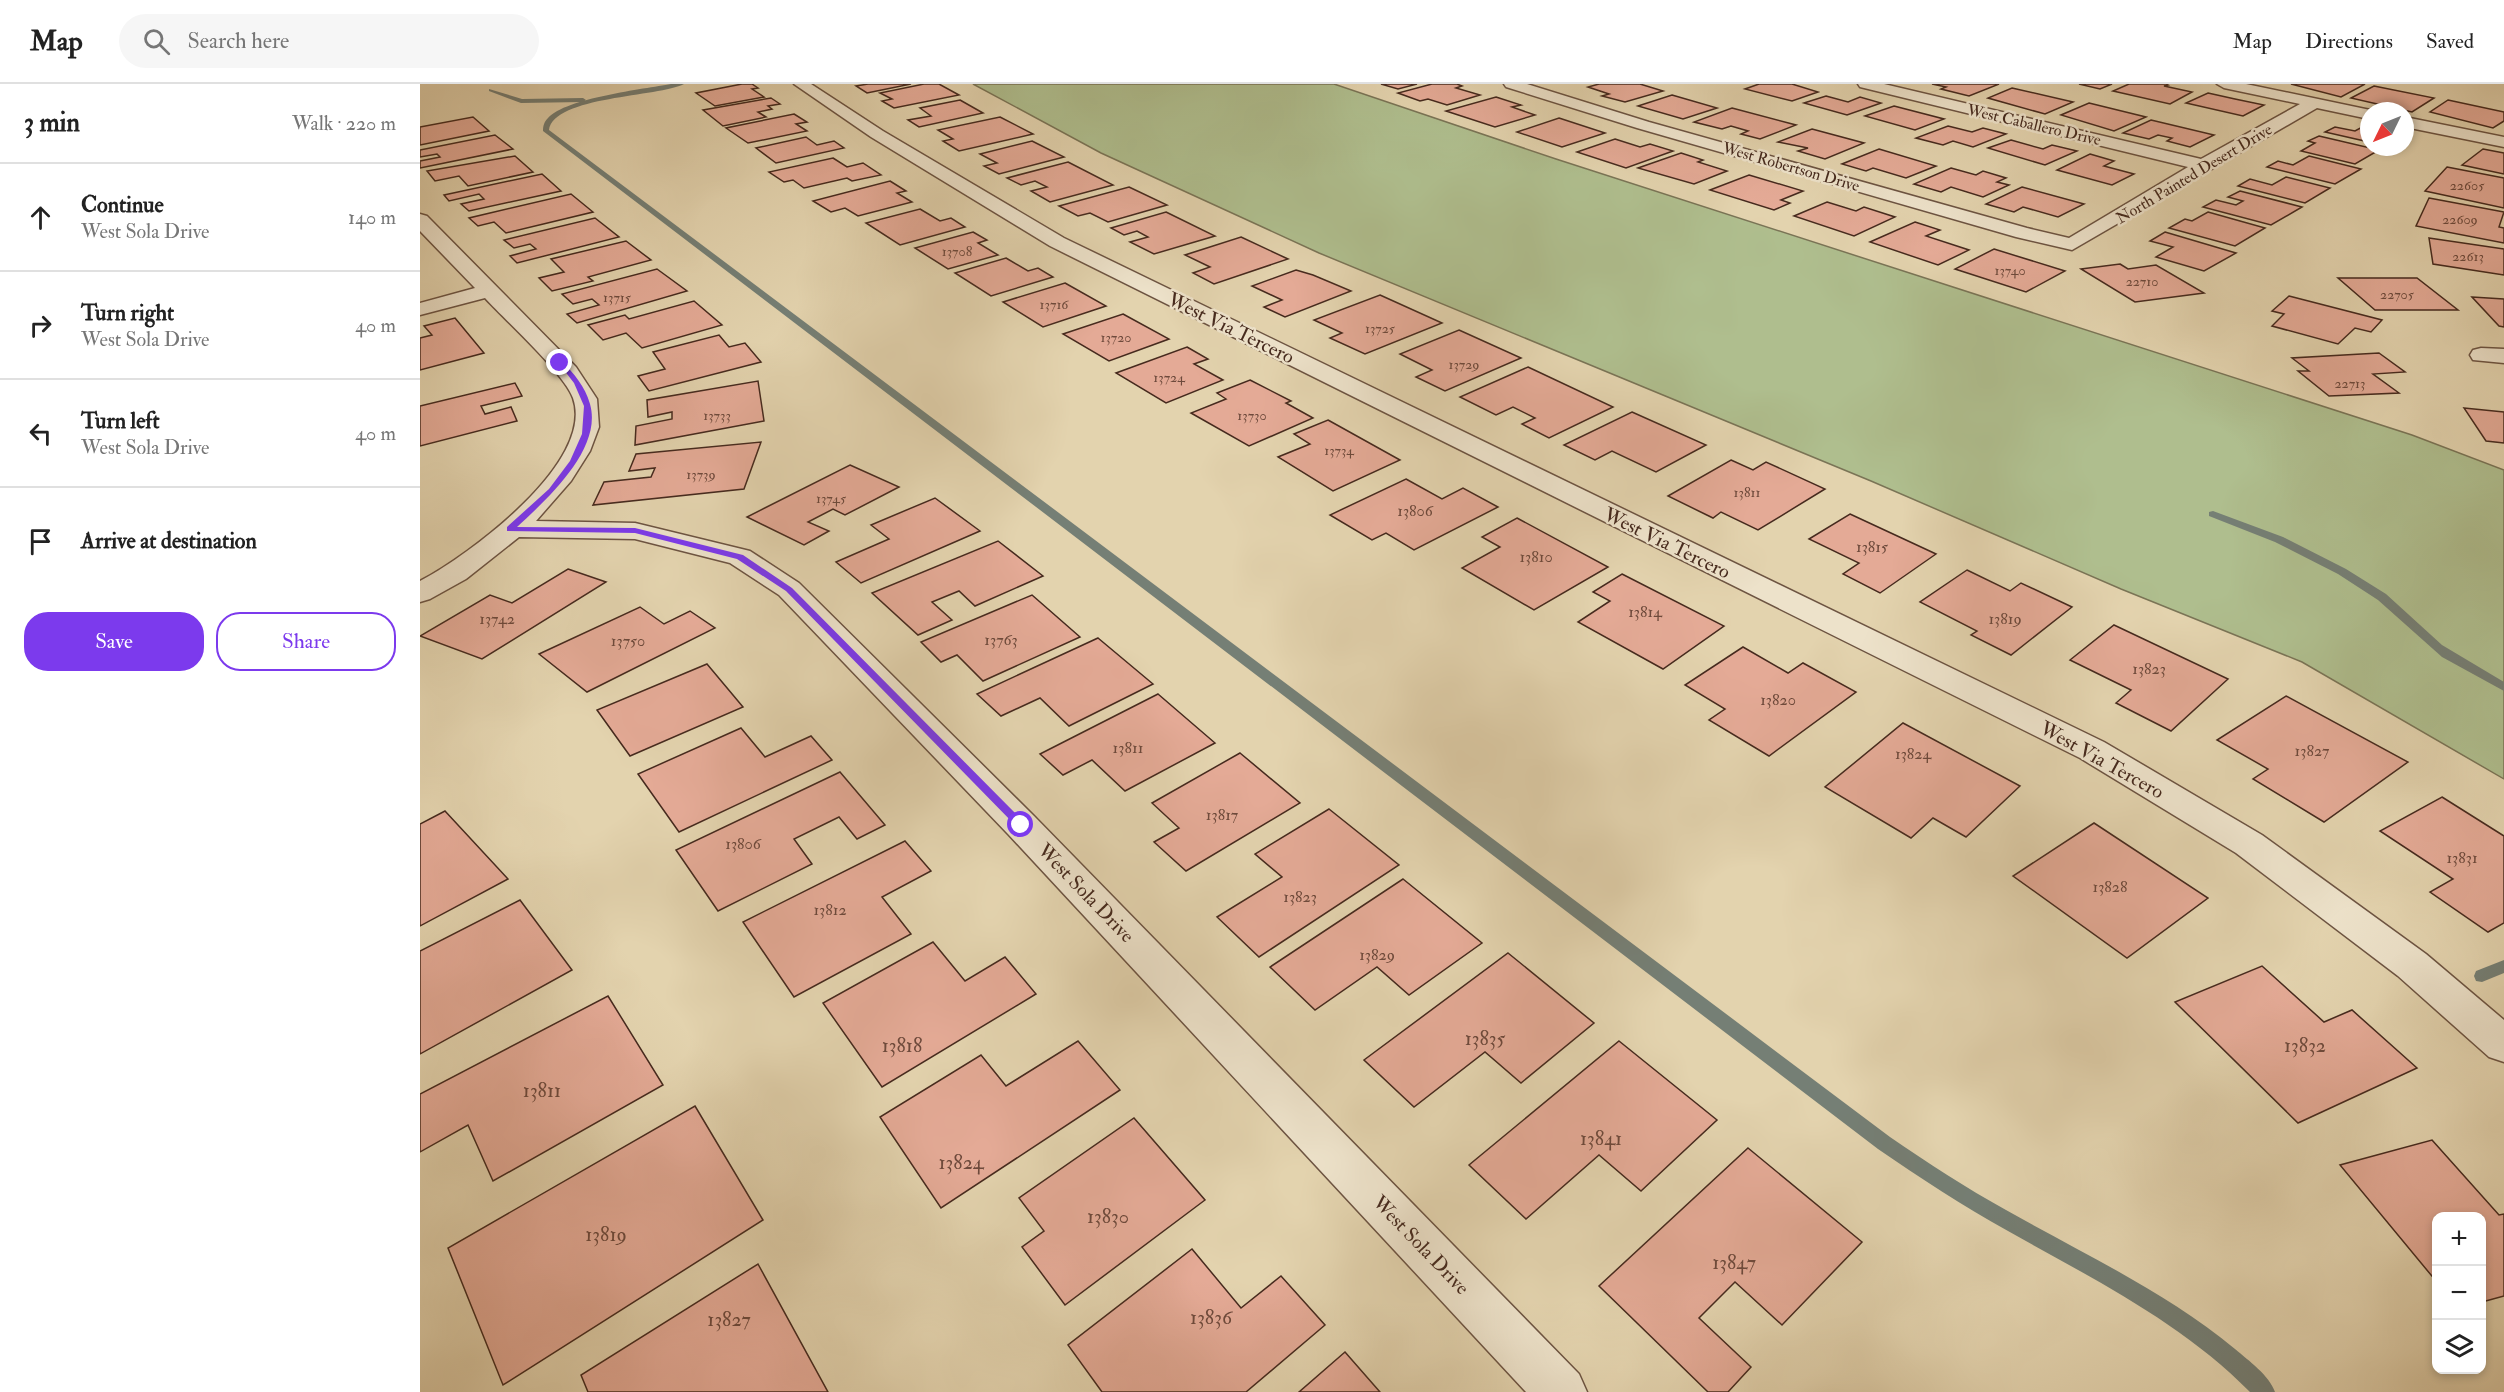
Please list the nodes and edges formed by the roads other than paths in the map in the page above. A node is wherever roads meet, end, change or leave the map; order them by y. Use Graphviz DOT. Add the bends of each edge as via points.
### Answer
graph roads {
  1 [pos="801,84"];
  2 [pos="1511,84"];
  3 [pos="1865,84"];
  4 [pos="2224,84"];
  5 [pos="2314,103"];
  6 [pos="2360,112"];
  7 [pos="2414,124"];
  8 [pos="2504,142"];
  9 [pos="2204,165"];
  10 [pos="420,220"];
  11 [pos="2072,244"];
  12 [pos="489,291"];
  13 [pos="420,309"];
  14 [pos="2481,355"];
  15 [pos="2504,356"];
  16 [pos="510,529"];
  17 [pos="420,593"];
  18 [pos="2504,1045"];
  19 [pos="1560,1392"];
  1 -- 18 [label="street, West Via Tercero" via="1057,242 2092,750 2249,844 2412,964"];
  2 -- 11 [label="street, West Robertson Drive" via="1678,135"];
  3 -- 9 [label="street, West Caballero Drive"];
  4 -- 5 [label="street"];
  5 -- 6 [label="street"];
  5 -- 9 [label="street, North Painted Desert Drive"];
  7 -- 8 [label="street"];
  9 -- 11 [label="street, North Painted Desert Drive"];
  10 -- 12 [label="street"];
  12 -- 13 [label="street"];
  12 -- 16 [label="street" via="577,382 587,406 585,434 574,462 552,490"];
  14 -- 15 [label="street"];
  16 -- 17 [label="street" via="456,573"];
  16 -- 19 [label="street, West Sola Drive" via="635,531 740,557 789,590 1021,825"];
}
